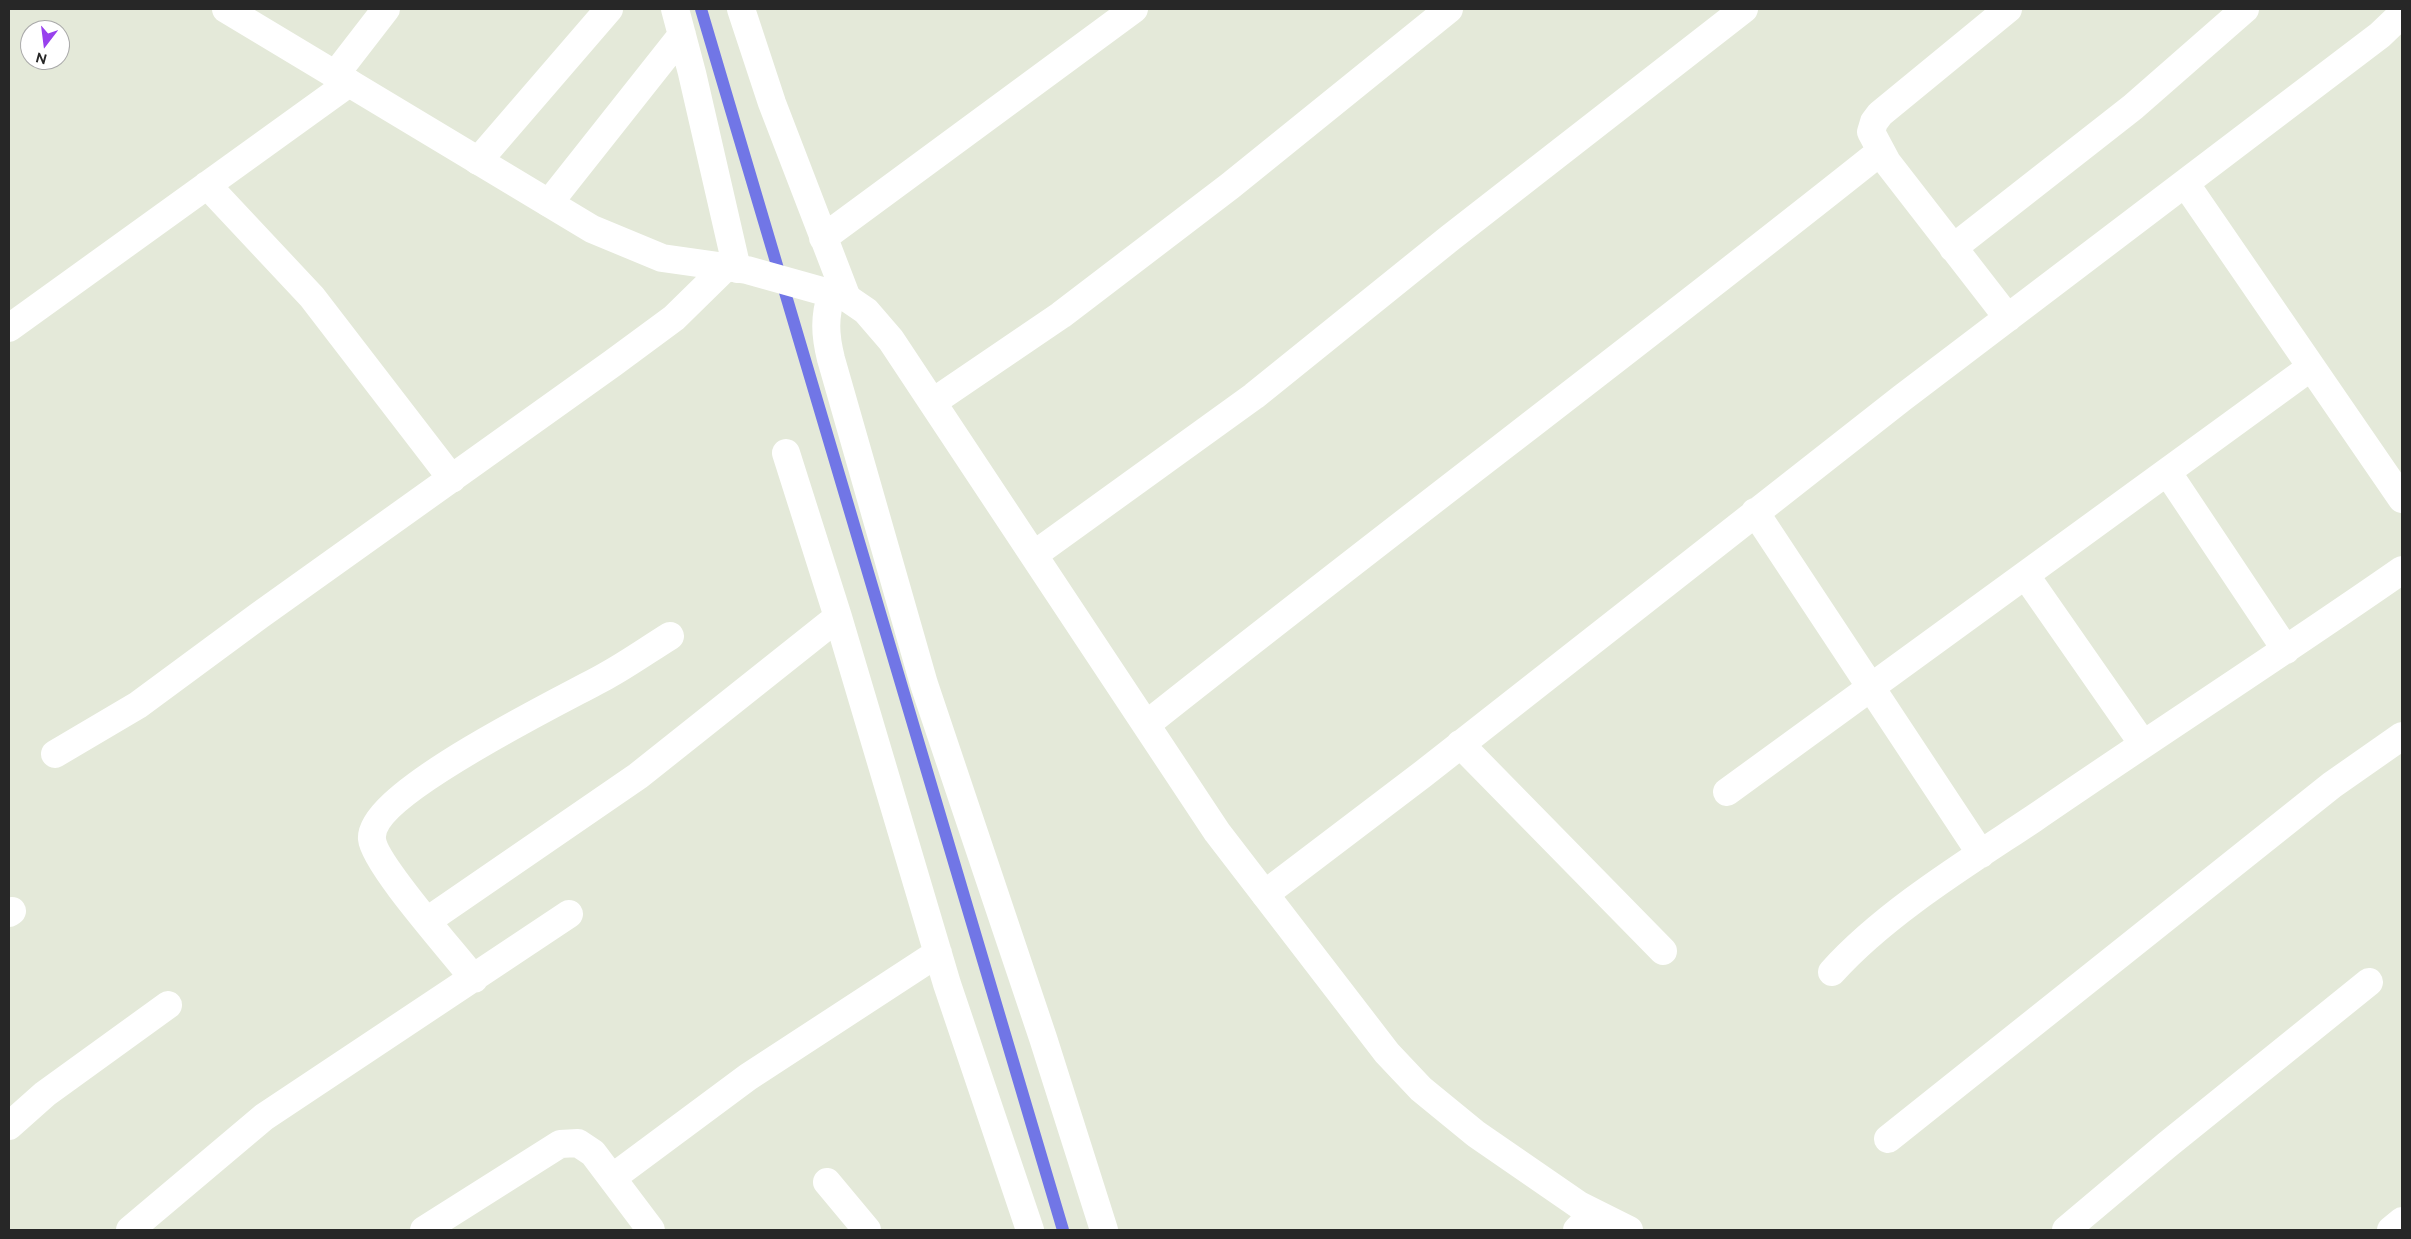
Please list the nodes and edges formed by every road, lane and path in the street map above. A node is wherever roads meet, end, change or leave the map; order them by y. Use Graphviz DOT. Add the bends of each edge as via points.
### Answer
graph roads {
  1 [pos="226,9"];
  2 [pos="386,9"];
  3 [pos="610,9"];
  4 [pos="675,9"];
  5 [pos="1134,9"];
  6 [pos="1450,9"];
  7 [pos="1744,9"];
  8 [pos="2008,9"];
  9 [pos="2244,9"];
  10 [pos="749,13"];
  11 [pos="2402,14"];
  12 [pos="682,35"];
  13 [pos="342,79"];
  14 [pos="1880,152"];
  15 [pos="478,161"];
  16 [pos="2185,183"];
  17 [pos="208,185"];
  18 [pos="549,204"];
  19 [pos="824,238"];
  20 [pos="1954,248"];
  21 [pos="736,268"];
  22 [pos="832,293"];
  23 [pos="2008,318"];
  24 [pos="9,328"];
  25 [pos="2311,367"];
  26 [pos="933,402"];
  27 [pos="786,453"];
  28 [pos="2168,473"];
  29 [pos="452,479"];
  30 [pos="2402,499"];
  31 [pos="1755,512"];
  32 [pos="1035,554"];
  33 [pos="2402,570"];
  34 [pos="2026,576"];
  35 [pos="838,618"];
  36 [pos="670,636"];
  37 [pos="2286,650"];
  38 [pos="1872,687"];
  39 [pos="1147,724"];
  40 [pos="2402,736"];
  41 [pos="1460,744"];
  42 [pos="2143,744"];
  43 [pos="55,754"];
  44 [pos="1727,792"];
  45 [pos="1981,854"];
  46 [pos="1265,894"];
  47 [pos="569,914"];
  48 [pos="427,921"];
  49 [pos="1663,951"];
  50 [pos="938,953"];
  51 [pos="1832,972"];
  52 [pos="474,979"];
  53 [pos="2369,982"];
  54 [pos="168,1005"];
  55 [pos="9,1126"];
  56 [pos="1888,1139"];
  57 [pos="612,1178"];
  58 [pos="827,1182"];
  59 [pos="1585,1221"];
  60 [pos="2402,1221"];
  61 [pos="130,1230"];
  62 [pos="424,1230"];
  63 [pos="651,1230"];
  64 [pos="867,1230"];
  65 [pos="1030,1230"];
  66 [pos="1104,1230"];
  67 [pos="1629,1230"];
  68 [pos="2066,1230"];
  69 [pos="2391,1230"];
  1 -- 13 [label="street"];
  2 -- 13 [label="street"];
  3 -- 15 [label="street"];
  4 -- 12 [label="street"];
  5 -- 19 [label="street"];
  6 -- 26 [label="street" via="1238,180 1061,315"];
  7 -- 32 [label="street" via="1254,396"];
  8 -- 14 [label="street" via="1880,114 1871,132"];
  9 -- 20 [label="street" via="2133,106"];
  10 -- 19 [label="street" via="772,103"];
  11 -- 16 [label="street" via="2380,35"];
  12 -- 18 [label="street"];
  12 -- 21 [label="street"];
  13 -- 15 [label="street"];
  13 -- 17 [label="street"];
  14 -- 20 [label="street"];
  14 -- 39 [label="street"];
  15 -- 18 [label="street"];
  16 -- 23 [label="street"];
  16 -- 25 [label="street"];
  17 -- 24 [label="street"];
  17 -- 29 [label="street" via="312,297"];
  18 -- 21 [label="street" via="592,229 662,258"];
  19 -- 22 [label="street"];
  20 -- 23 [label="street"];
  21 -- 22 [label="street"];
  21 -- 29 [label="street" via="674,318"];
  22 -- 26 [label="street" via="866,311 891,340"];
  22 -- 66 [label="street" via="826,313 829,352 924,684"];
  23 -- 31 [label="street"];
  25 -- 28 [label="street"];
  25 -- 30 [label="street"];
  26 -- 32 [label="street"];
  27 -- 35 [label="street"];
  28 -- 34 [label="street"];
  28 -- 37 [label="street"];
  29 -- 43 [label="street" via="138,705"];
  31 -- 38 [label="street"];
  31 -- 41 [label="street"];
  32 -- 39 [label="street"];
  33 -- 37 [label="street"];
  34 -- 38 [label="street"];
  34 -- 42 [label="street"];
  35 -- 48 [label="street" via="638,776"];
  35 -- 50 [label="street"];
  36 -- 48 [label="street" via="606,676 560,698 448,763 390,808 376,826 372,837 374,849"];
  37 -- 42 [label="street"];
  38 -- 44 [label="street"];
  38 -- 45 [label="street"];
  39 -- 46 [label="street" via="1217,832"];
  40 -- 56 [label="street" via="2317,797"];
  41 -- 46 [label="street"];
  41 -- 49 [label="street"];
  42 -- 45 [label="street"];
  45 -- 51 [label="street" via="1854,948"];
  46 -- 59 [label="street" via="1387,1052 1421,1088 1476,1134 1579,1205"];
  47 -- 52 [label="street"];
  48 -- 52 [label="street"];
  50 -- 57 [label="street" via="748,1077"];
  50 -- 65 [label="street"];
  52 -- 61 [label="street" via="264,1117"];
  53 -- 68 [label="street"];
  54 -- 55 [label="street" via="45,1094"];
  57 -- 62 [label="street" via="593,1153 578,1144 560,1144"];
  57 -- 63 [label="street"];
  58 -- 64 [label="street"];
  59 -- 67 [label="street"];
  60 -- 69 [label="street"];
}
